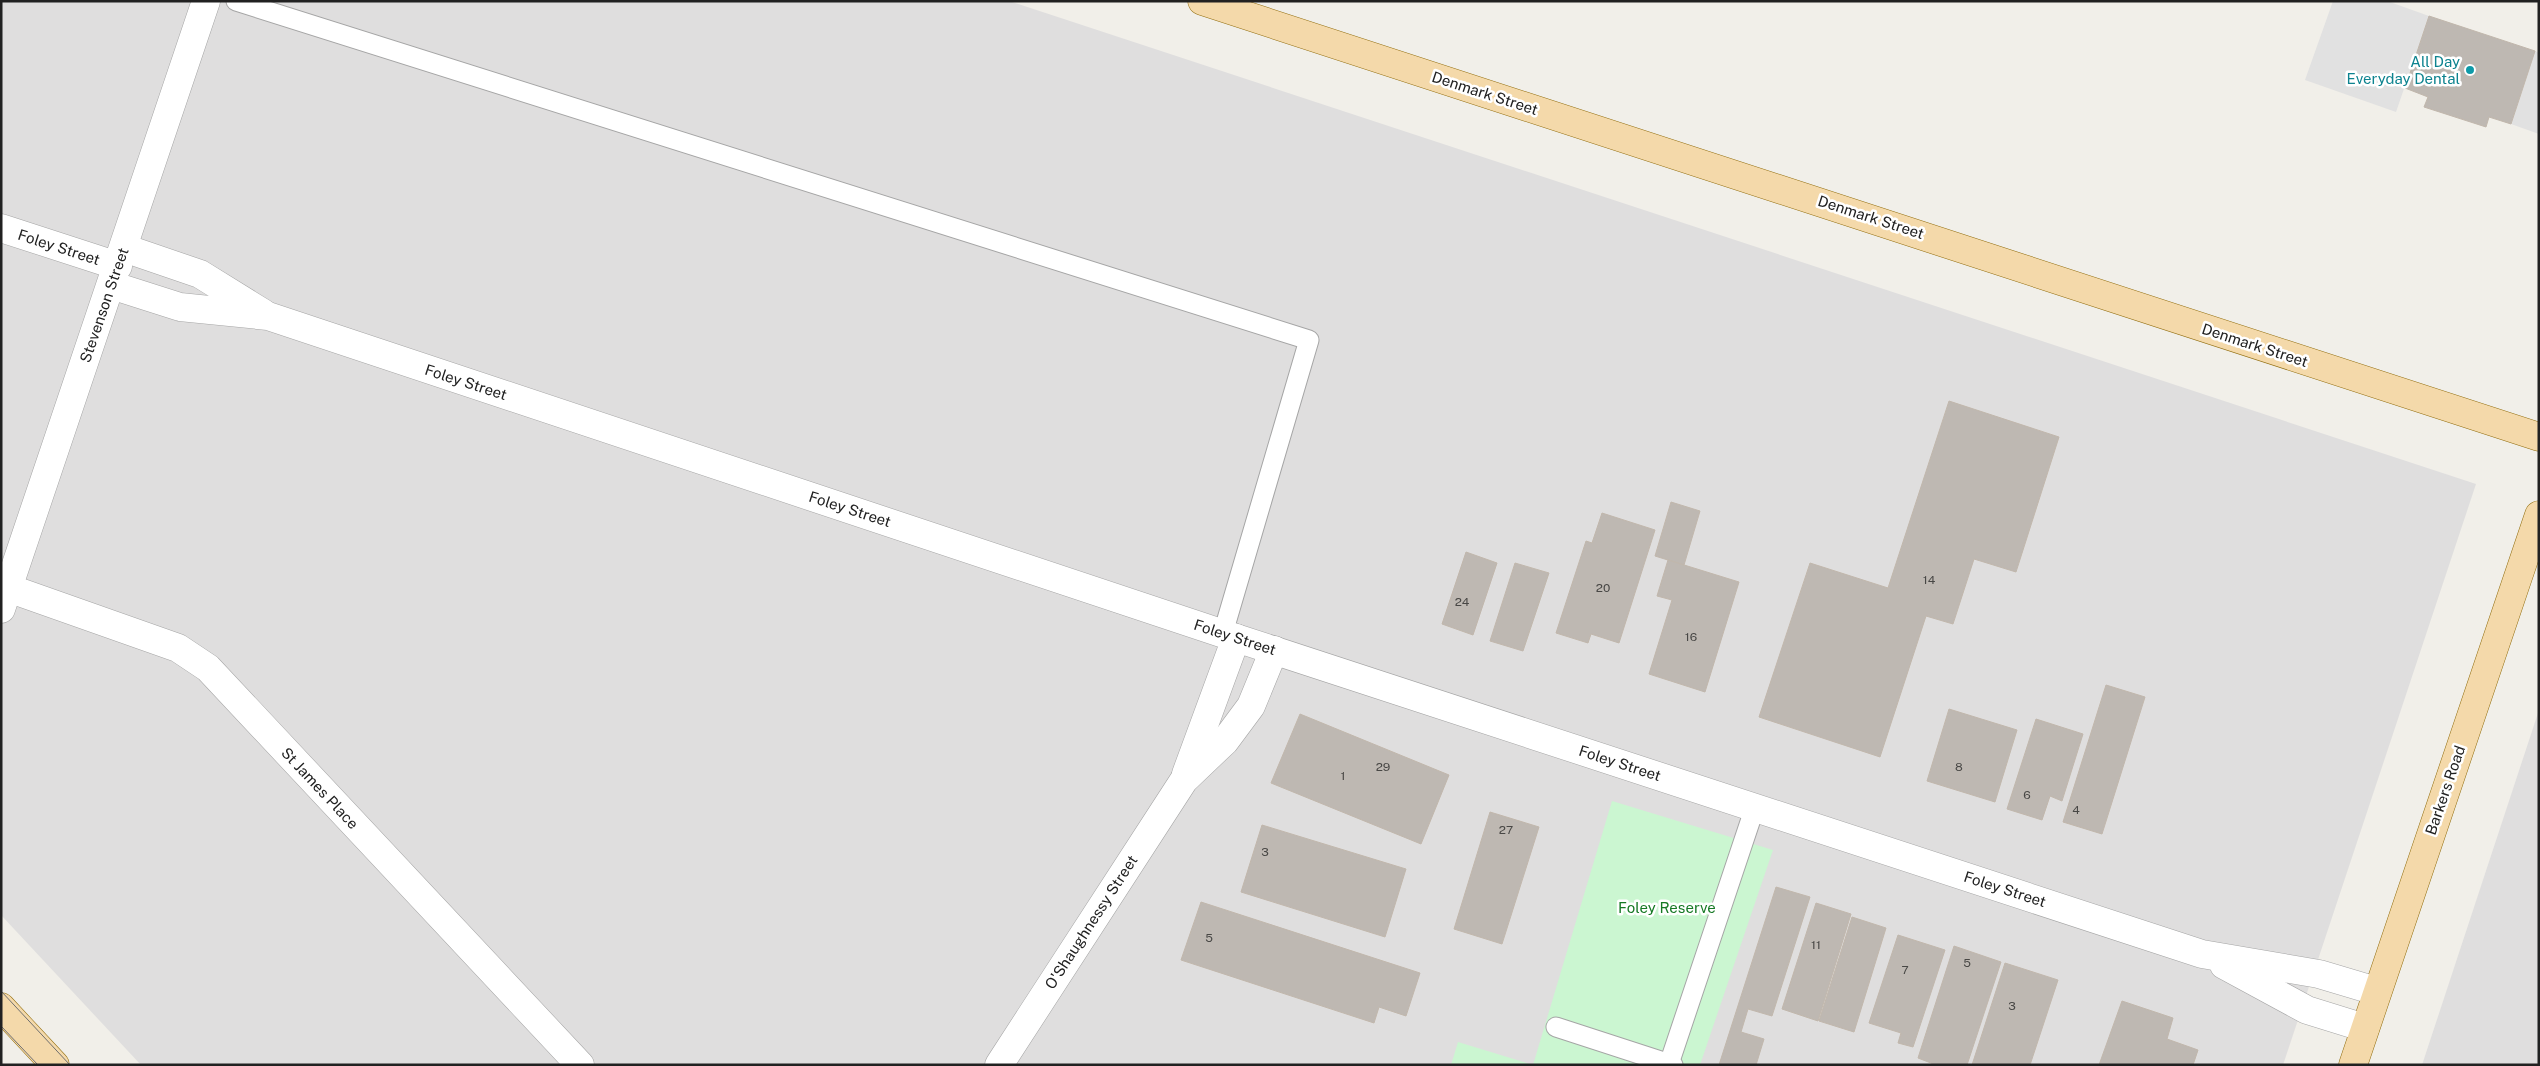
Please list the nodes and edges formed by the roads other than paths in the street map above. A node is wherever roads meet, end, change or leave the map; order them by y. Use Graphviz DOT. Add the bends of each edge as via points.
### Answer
graph roads {
  1 [pos="206,1"];
  2 [pos="236,1"];
  3 [pos="1202,1"];
  4 [pos="1,228"];
  5 [pos="118,266"];
  6 [pos="268,316"];
  7 [pos="2539,437"];
  8 [pos="2539,515"];
  9 [pos="5,598"];
  10 [pos="1230,635"];
  11 [pos="1274,650"];
  12 [pos="1184,780"];
  13 [pos="1755,807"];
  14 [pos="2202,954"];
  15 [pos="2376,991"];
  16 [pos="1,1007"];
  17 [pos="1556,1027"];
  18 [pos="2365,1028"];
  19 [pos="1671,1064"];
  20 [pos="55,1065"];
  21 [pos="580,1065"];
  22 [pos="999,1065"];
  23 [pos="2352,1065"];
  1 -- 5 [label="street, Stevenson Street"];
  2 -- 10 [label="lane" via="1309,340"];
  3 -- 7 [label="main road, Denmark Street"];
  4 -- 5 [label="street, Foley Street"];
  5 -- 6 [label="street, Foley Street" via="200,274"];
  5 -- 6 [label="street, Foley Street" via="180,307"];
  5 -- 9 [label="street, Stevenson Street"];
  6 -- 10 [label="street, Foley Street"];
  8 -- 15 [label="main road, Barkers Road"];
  9 -- 21 [label="street, St James Place" via="178,648 208,668"];
  10 -- 11 [label="street, Foley Street"];
  10 -- 12 [label="street, O'Shaughnessy Street"];
  11 -- 12 [label="street, O'Shaughnessy Street" via="1251,706 1225,741"];
  11 -- 13 [label="street, Foley Street"];
  12 -- 22 [label="street, O'Shaughnessy Street"];
  13 -- 14 [label="street, Foley Street"];
  13 -- 19 [label="lane"];
  14 -- 15 [label="street, Foley Street" via="2319,974"];
  14 -- 18 [label="street, Foley Street" via="2307,1010"];
  15 -- 18 [label="main road, Barkers Road"];
  16 -- 20 [label="main road"];
  17 -- 19 [label="lane"];
  18 -- 23 [label="main road, Barkers Road"];
}
